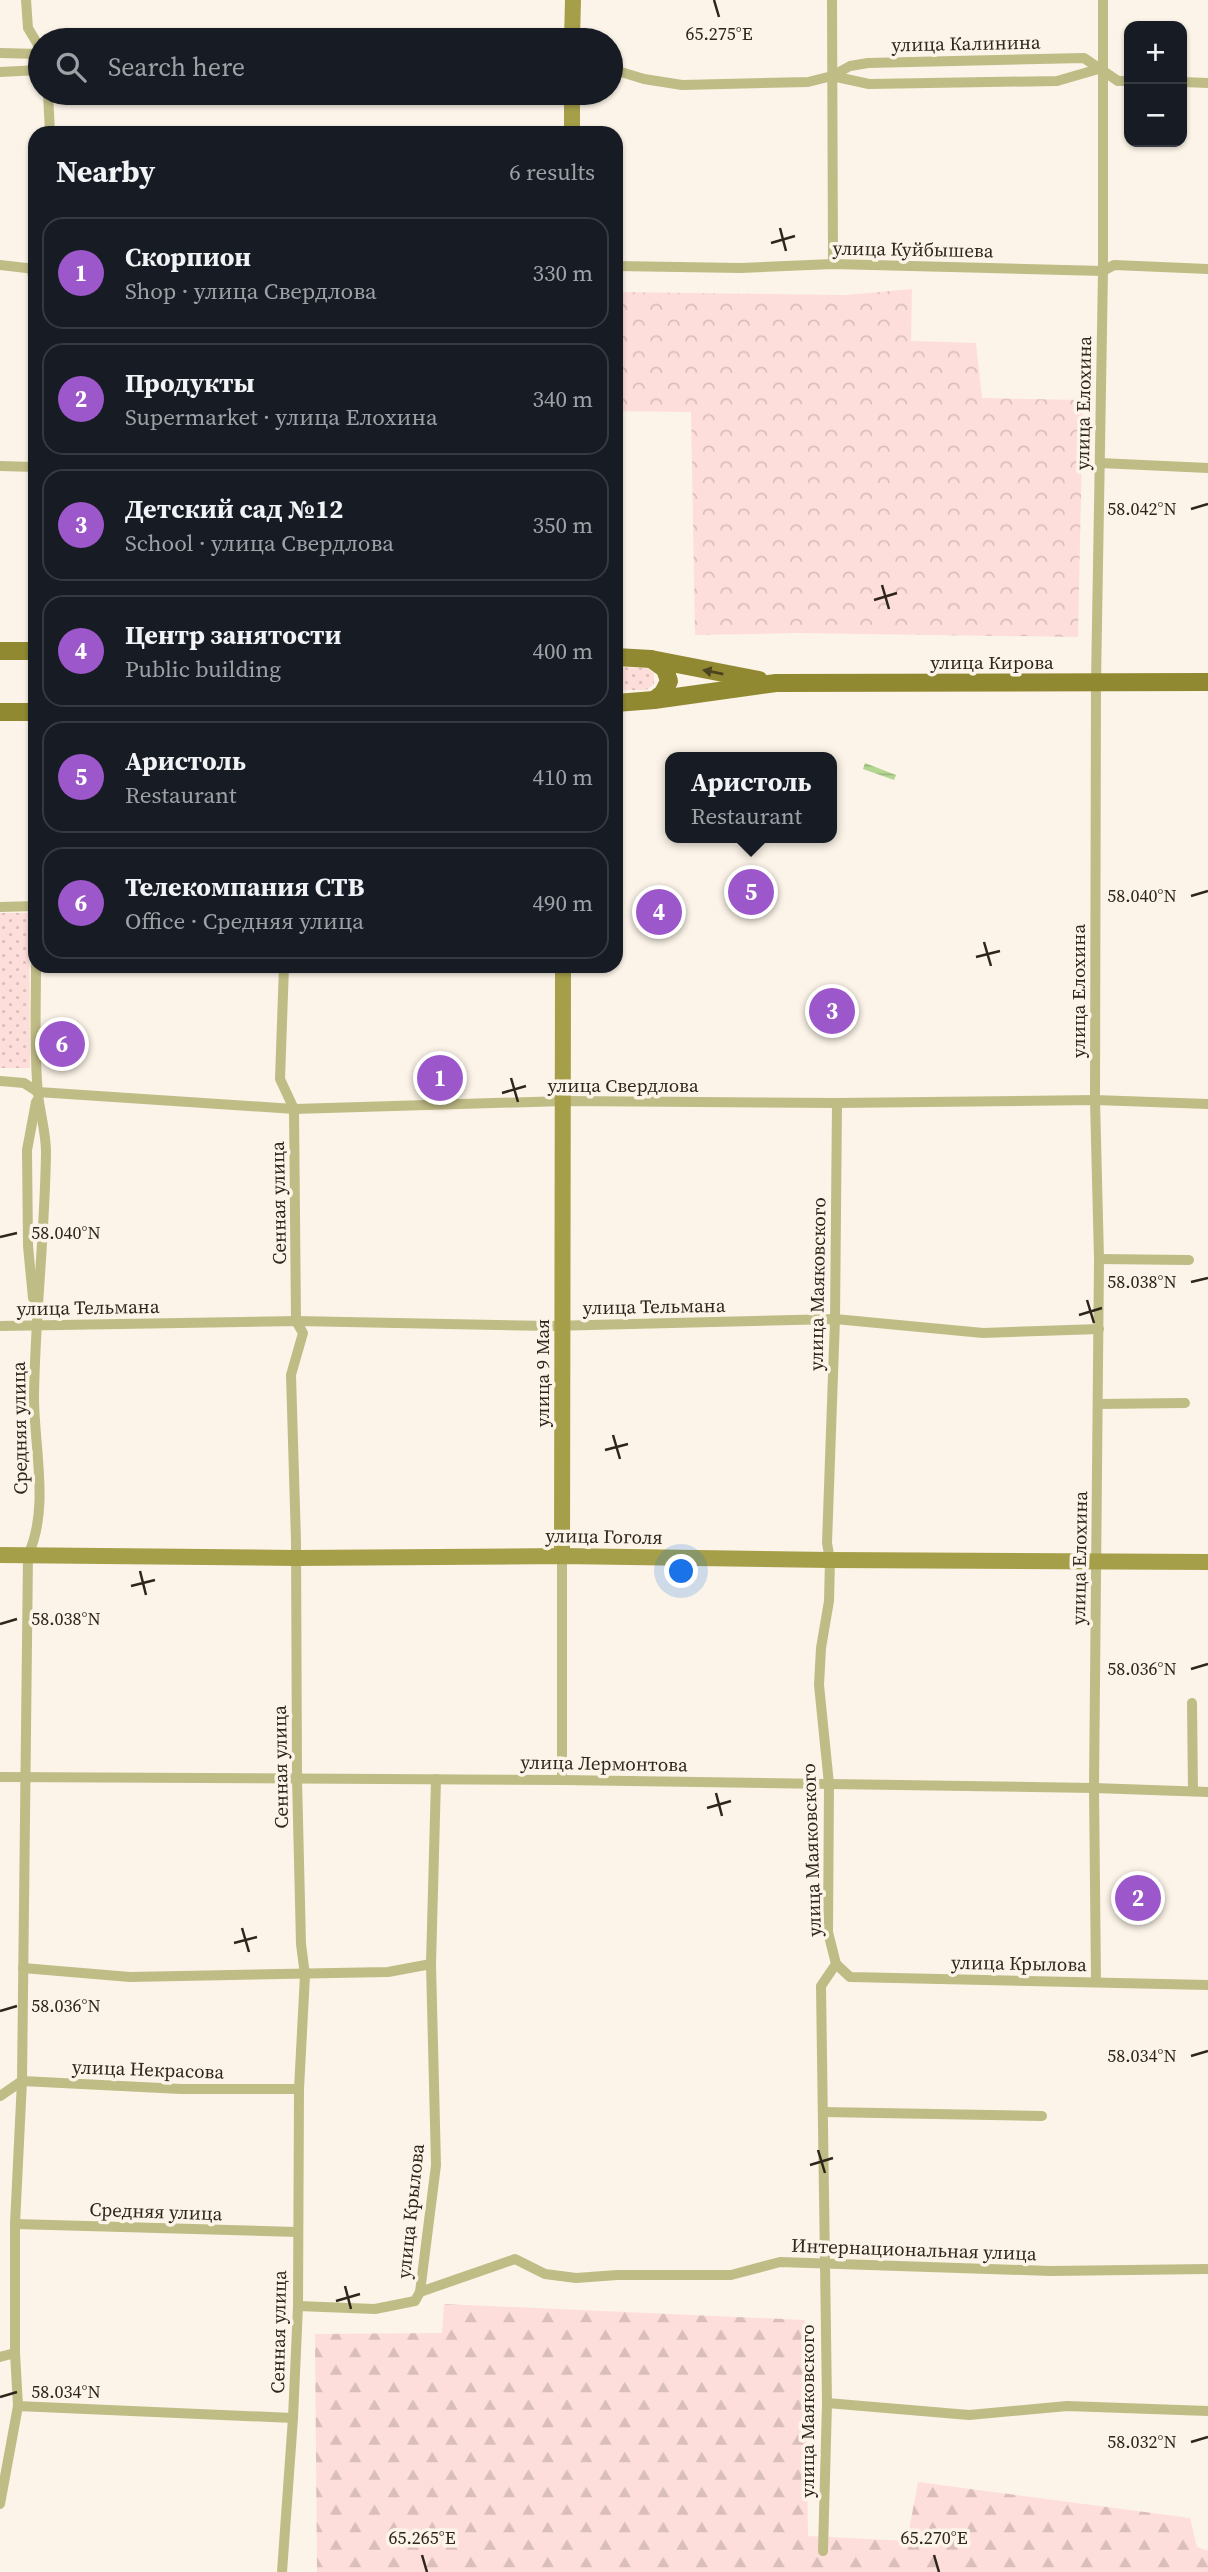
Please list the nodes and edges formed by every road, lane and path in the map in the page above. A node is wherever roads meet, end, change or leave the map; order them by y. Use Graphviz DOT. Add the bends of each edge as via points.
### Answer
graph roads {
  1 [pos="26,0"];
  2 [pos="573,0"];
  3 [pos="832,0"];
  4 [pos="1103,0"];
  5 [pos="28,28"];
  6 [pos="572,28"];
  7 [pos="0,54"];
  8 [pos="28,54"];
  9 [pos="1102,68"];
  10 [pos="28,71"];
  11 [pos="0,72"];
  12 [pos="623,73"];
  13 [pos="832,76"];
  14 [pos="1124,81"];
  15 [pos="1187,82"];
  16 [pos="1208,83"];
  17 [pos="49,105"];
  18 [pos="572,105"];
  19 [pos="50,126"];
  20 [pos="572,126"];
  21 [pos="833,264"];
  22 [pos="0,265"];
  23 [pos="623,266"];
  24 [pos="28,268"];
  25 [pos="1208,269"];
  26 [pos="1102,271"];
  27 [pos="1100,463"];
  28 [pos="0,466"];
  29 [pos="28,467"];
  30 [pos="1208,468"];
  31 [pos="0,651"];
  32 [pos="28,651"];
  33 [pos="623,657"];
  34 [pos="651,659"];
  35 [pos="1096,681"];
  36 [pos="1208,682"];
  37 [pos="776,683"];
  38 [pos="654,700"];
  39 [pos="623,702"];
  40 [pos="0,712"];
  41 [pos="28,712"];
  42 [pos="28,906"];
  43 [pos="0,907"];
  44 [pos="36,973"];
  45 [pos="284,973"];
  46 [pos="564,973"];
  47 [pos="0,1081"];
  48 [pos="38,1092"];
  49 [pos="1095,1100"];
  50 [pos="564,1101"];
  51 [pos="837,1103"];
  52 [pos="1208,1104"];
  53 [pos="294,1109"];
  54 [pos="1099,1259"];
  55 [pos="1189,1260"];
  56 [pos="835,1319"];
  57 [pos="296,1321"];
  58 [pos="563,1325"];
  59 [pos="0,1326"];
  60 [pos="35,1326"];
  61 [pos="1099,1329"];
  62 [pos="1185,1403"];
  63 [pos="1098,1404"];
  64 [pos="0,1555"];
  65 [pos="28,1555"];
  66 [pos="562,1556"];
  67 [pos="296,1558"];
  68 [pos="830,1560"];
  69 [pos="1096,1562"];
  70 [pos="1208,1562"];
  71 [pos="1192,1703"];
  72 [pos="0,1777"];
  73 [pos="24,1777"];
  74 [pos="297,1779"];
  75 [pos="436,1779"];
  76 [pos="562,1780"];
  77 [pos="829,1784"];
  78 [pos="1094,1787"];
  79 [pos="1193,1791"];
  80 [pos="1208,1793"];
  81 [pos="431,1964"];
  82 [pos="836,1964"];
  83 [pos="23,1968"];
  84 [pos="305,1975"];
  85 [pos="1096,1982"];
  86 [pos="1208,1985"];
  87 [pos="22,2081"];
  88 [pos="299,2089"];
  89 [pos="0,2096"];
  90 [pos="823,2112"];
  91 [pos="1042,2116"];
  92 [pos="15,2224"];
  93 [pos="297,2232"];
  94 [pos="824,2262"];
  95 [pos="1208,2269"];
  96 [pos="420,2292"];
  97 [pos="298,2306"];
  98 [pos="15,2353"];
  99 [pos="0,2357"];
  100 [pos="827,2403"];
  101 [pos="18,2406"];
  102 [pos="1208,2412"];
  103 [pos="293,2418"];
  104 [pos="0,2504"];
  105 [pos="822,2551"];
  106 [pos="282,2572"];
  1 -- 5 [label="street"];
  2 -- 6 [label="street"];
  3 -- 13 [label="street"];
  4 -- 9 [label="street, улица Елохина"];
  7 -- 8 [label="street"];
  9 -- 13 [label="street, улица Калинина" via="1057,81 869,84"];
  9 -- 13 [label="street, улица Калинина" via="1084,58 868,63"];
  9 -- 14 [label="street, улица Калинина"];
  9 -- 26 [label="street, улица Елохина"];
  10 -- 11 [label="street"];
  12 -- 13 [label="street, улица Калинина" via="682,85 808,82"];
  13 -- 21 [label="street"];
  15 -- 16 [label="street"];
  17 -- 19 [label="street"];
  18 -- 20 [label="street"];
  21 -- 23 [label="street, улица Куйбышева"];
  21 -- 26 [label="street, улица Куйбышева"];
  22 -- 24 [label="street"];
  25 -- 26 [label="street, улица Куйбышева" via="1114,265"];
  26 -- 27 [label="street, улица Елохина"];
  27 -- 30 [label="street"];
  27 -- 35 [label="street, улица Елохина"];
  28 -- 29 [label="street"];
  31 -- 32 [label="main road"];
  33 -- 34 [label="main road, улица Кирова"];
  37 -- 34 [label="main road, улица Кирова, one-way"];
  34 -- 38 [label="main road" via="668,676 667,687"];
  35 -- 36 [label="main road, улица Кирова"];
  35 -- 37 [label="main road, улица Кирова"];
  35 -- 49 [label="street, улица Елохина"];
  37 -- 38 [label="main road, улица Кирова"];
  38 -- 39 [label="main road, улица Кирова"];
  40 -- 41 [label="main road"];
  42 -- 43 [label="street"];
  44 -- 48 [label="street, Средняя улица"];
  45 -- 53 [label="street, Сенная улица" via="280,1079"];
  46 -- 50 [label="street, улица 9 Мая"];
  47 -- 48 [label="street, улица Свердлова" via="24,1083"];
  48 -- 53 [label="street, улица Свердлова"];
  48 -- 60 [label="street, Средняя улица" via="46,1149"];
  48 -- 60 [label="street" via="27,1150"];
  49 -- 51 [label="street, улица Свердлова"];
  49 -- 52 [label="street, улица Свердлова"];
  49 -- 54 [label="street, улица Елохина"];
  50 -- 51 [label="street, улица Свердлова"];
  50 -- 53 [label="street, улица Свердлова"];
  50 -- 58 [label="street, улица 9 Мая"];
  51 -- 56 [label="street, улица Маяковского"];
  53 -- 57 [label="street, Сенная улица"];
  54 -- 55 [label="street"];
  54 -- 61 [label="street, улица Елохина"];
  56 -- 58 [label="street, улица Тельмана"];
  56 -- 61 [label="street, улица Тельмана" via="983,1333"];
  56 -- 68 [label="street, улица Маяковского"];
  57 -- 58 [label="street, улица Тельмана"];
  57 -- 60 [label="street, улица Тельмана"];
  57 -- 67 [label="street, Сенная улица" via="303,1333 291,1375"];
  58 -- 66 [label="street, улица 9 Мая"];
  59 -- 60 [label="street, улица Тельмана"];
  60 -- 65 [label="street, Средняя улица" via="39,1494 35,1539"];
  61 -- 63 [label="street, улица Елохина"];
  62 -- 63 [label="street"];
  63 -- 69 [label="street, улица Елохина"];
  64 -- 65 [label="street, улица Гоголя"];
  65 -- 67 [label="street, улица Гоголя"];
  65 -- 73 [label="street, Средняя улица"];
  66 -- 67 [label="street, улица Гоголя"];
  66 -- 68 [label="street, улица Гоголя"];
  66 -- 76 [label="street, улица 9 Мая"];
  67 -- 74 [label="street, Сенная улица"];
  68 -- 69 [label="street, улица Гоголя"];
  68 -- 77 [label="street, улица Маяковского" via="819,1685"];
  69 -- 70 [label="street, улица Гоголя"];
  69 -- 78 [label="street, улица Елохина"];
  71 -- 79 [label="street"];
  72 -- 73 [label="street, улица Лермонтова"];
  73 -- 74 [label="street, улица Лермонтова"];
  73 -- 83 [label="street, Средняя улица"];
  74 -- 75 [label="street, улица Лермонтова"];
  74 -- 84 [label="street, Сенная улица" via="300,1944"];
  75 -- 76 [label="street, улица Лермонтова"];
  75 -- 81 [label="street, улица Крылова"];
  76 -- 77 [label="street, улица Лермонтова"];
  77 -- 78 [label="street, улица Лермонтова"];
  77 -- 82 [label="street, улица Маяковского" via="828,1931"];
  78 -- 79 [label="street, улица Лермонтова"];
  78 -- 85 [label="street, улица Елохина"];
  79 -- 80 [label="street, улица Лермонтова"];
  81 -- 84 [label="street" via="388,1972"];
  81 -- 96 [label="street, улица Крылова" via="436,2165"];
  82 -- 85 [label="street, улица Крылова" via="849,1977"];
  82 -- 90 [label="street, улица Маяковского" via="821,1986"];
  83 -- 84 [label="street" via="130,1977"];
  83 -- 87 [label="street, Средняя улица"];
  84 -- 88 [label="street, Сенная улица"];
  85 -- 86 [label="street, улица Крылова"];
  87 -- 88 [label="street, улица Некрасова"];
  87 -- 89 [label="street"];
  87 -- 92 [label="street, Средняя улица"];
  88 -- 93 [label="street, Сенная улица"];
  90 -- 91 [label="street"];
  90 -- 94 [label="street, улица Маяковского"];
  92 -- 93 [label="street, Средняя улица"];
  92 -- 98 [label="street, Средняя улица"];
  93 -- 97 [label="street, Сенная улица"];
  94 -- 95 [label="street, Интернациональная улица" via="1050,2272"];
  94 -- 96 [label="street, Интернациональная улица" via="780,2262 732,2276 576,2278 545,2274 515,2259"];
  94 -- 100 [label="street, улица Маяковского"];
  96 -- 97 [label="street, улица Крылова" via="415,2301 375,2309"];
  97 -- 103 [label="street, Сенная улица"];
  98 -- 99 [label="street"];
  98 -- 101 [label="street, Средняя улица"];
  100 -- 102 [label="street" via="969,2415 1067,2406"];
  100 -- 105 [label="street, улица Маяковского"];
  101 -- 103 [label="street"];
  101 -- 104 [label="street, Средняя улица"];
  103 -- 106 [label="street, Сенная улица"];
}
